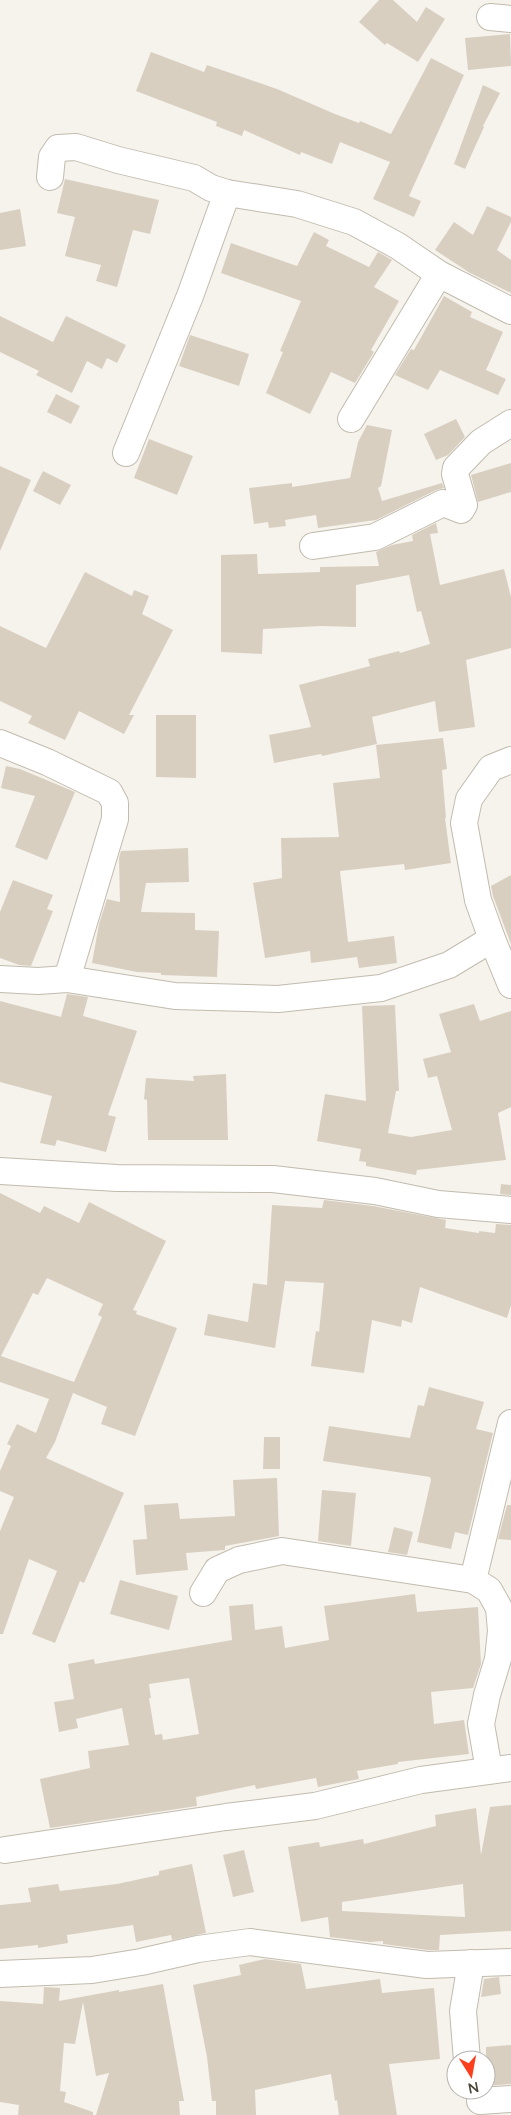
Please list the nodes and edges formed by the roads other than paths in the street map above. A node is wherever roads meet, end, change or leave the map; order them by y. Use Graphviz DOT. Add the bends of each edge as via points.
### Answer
graph roads {
  1 [pos="50,177"];
  2 [pos="227,193"];
  3 [pos="439,274"];
  4 [pos="511,311"];
  5 [pos="351,419"];
  6 [pos="511,422"];
  7 [pos="126,453"];
  8 [pos="313,546"];
  9 [pos="0,743"];
  10 [pos="511,760"];
  11 [pos="492,939"];
  12 [pos="0,979"];
  13 [pos="67,979"];
  14 [pos="511,985"];
  15 [pos="0,1171"];
  16 [pos="511,1210"];
  17 [pos="511,1423"];
  18 [pos="473,1580"];
  19 [pos="203,1593"];
  20 [pos="500,1769"];
  21 [pos="5,1850"];
  22 [pos="511,1962"];
  23 [pos="471,1963"];
  24 [pos="0,1974"];
  25 [pos="466,2050"];
  26 [pos="511,2099"];
  27 [pos="481,2102"];
  1 -- 2 [label="street" via="52,157 58,148 76,147 194,178"];
  2 -- 3 [label="street" via="297,204 354,222"];
  2 -- 7 [label="street" via="190,296"];
  3 -- 4 [label="street"];
  3 -- 5 [label="street"];
  6 -- 8 [label="street" via="481,442 456,468 464,505 461,510 443,503 375,537"];
  9 -- 13 [label="street" via="109,792 115,803 115,819"];
  10 -- 11 [label="street" via="491,768 469,799 464,823 478,900"];
  11 -- 13 [label="street" via="449,964 381,988 278,999 175,996"];
  11 -- 14 [label="street"];
  12 -- 13 [label="street" via="38,982"];
  15 -- 16 [label="street" via="117,1178 273,1179 374,1191 438,1204"];
  17 -- 18 [label="street"];
  18 -- 19 [label="street" via="282,1551 239,1560 217,1570"];
  18 -- 20 [label="street" via="489,1590 499,1608 498,1659 481,1724"];
  20 -- 21 [label="street" via="421,1780 316,1806"];
  22 -- 23 [label="street"];
  23 -- 24 [label="street" via="426,1965 250,1942 92,1970"];
  23 -- 25 [label="street" via="463,2011"];
  26 -- 27 [label="street"];
}
